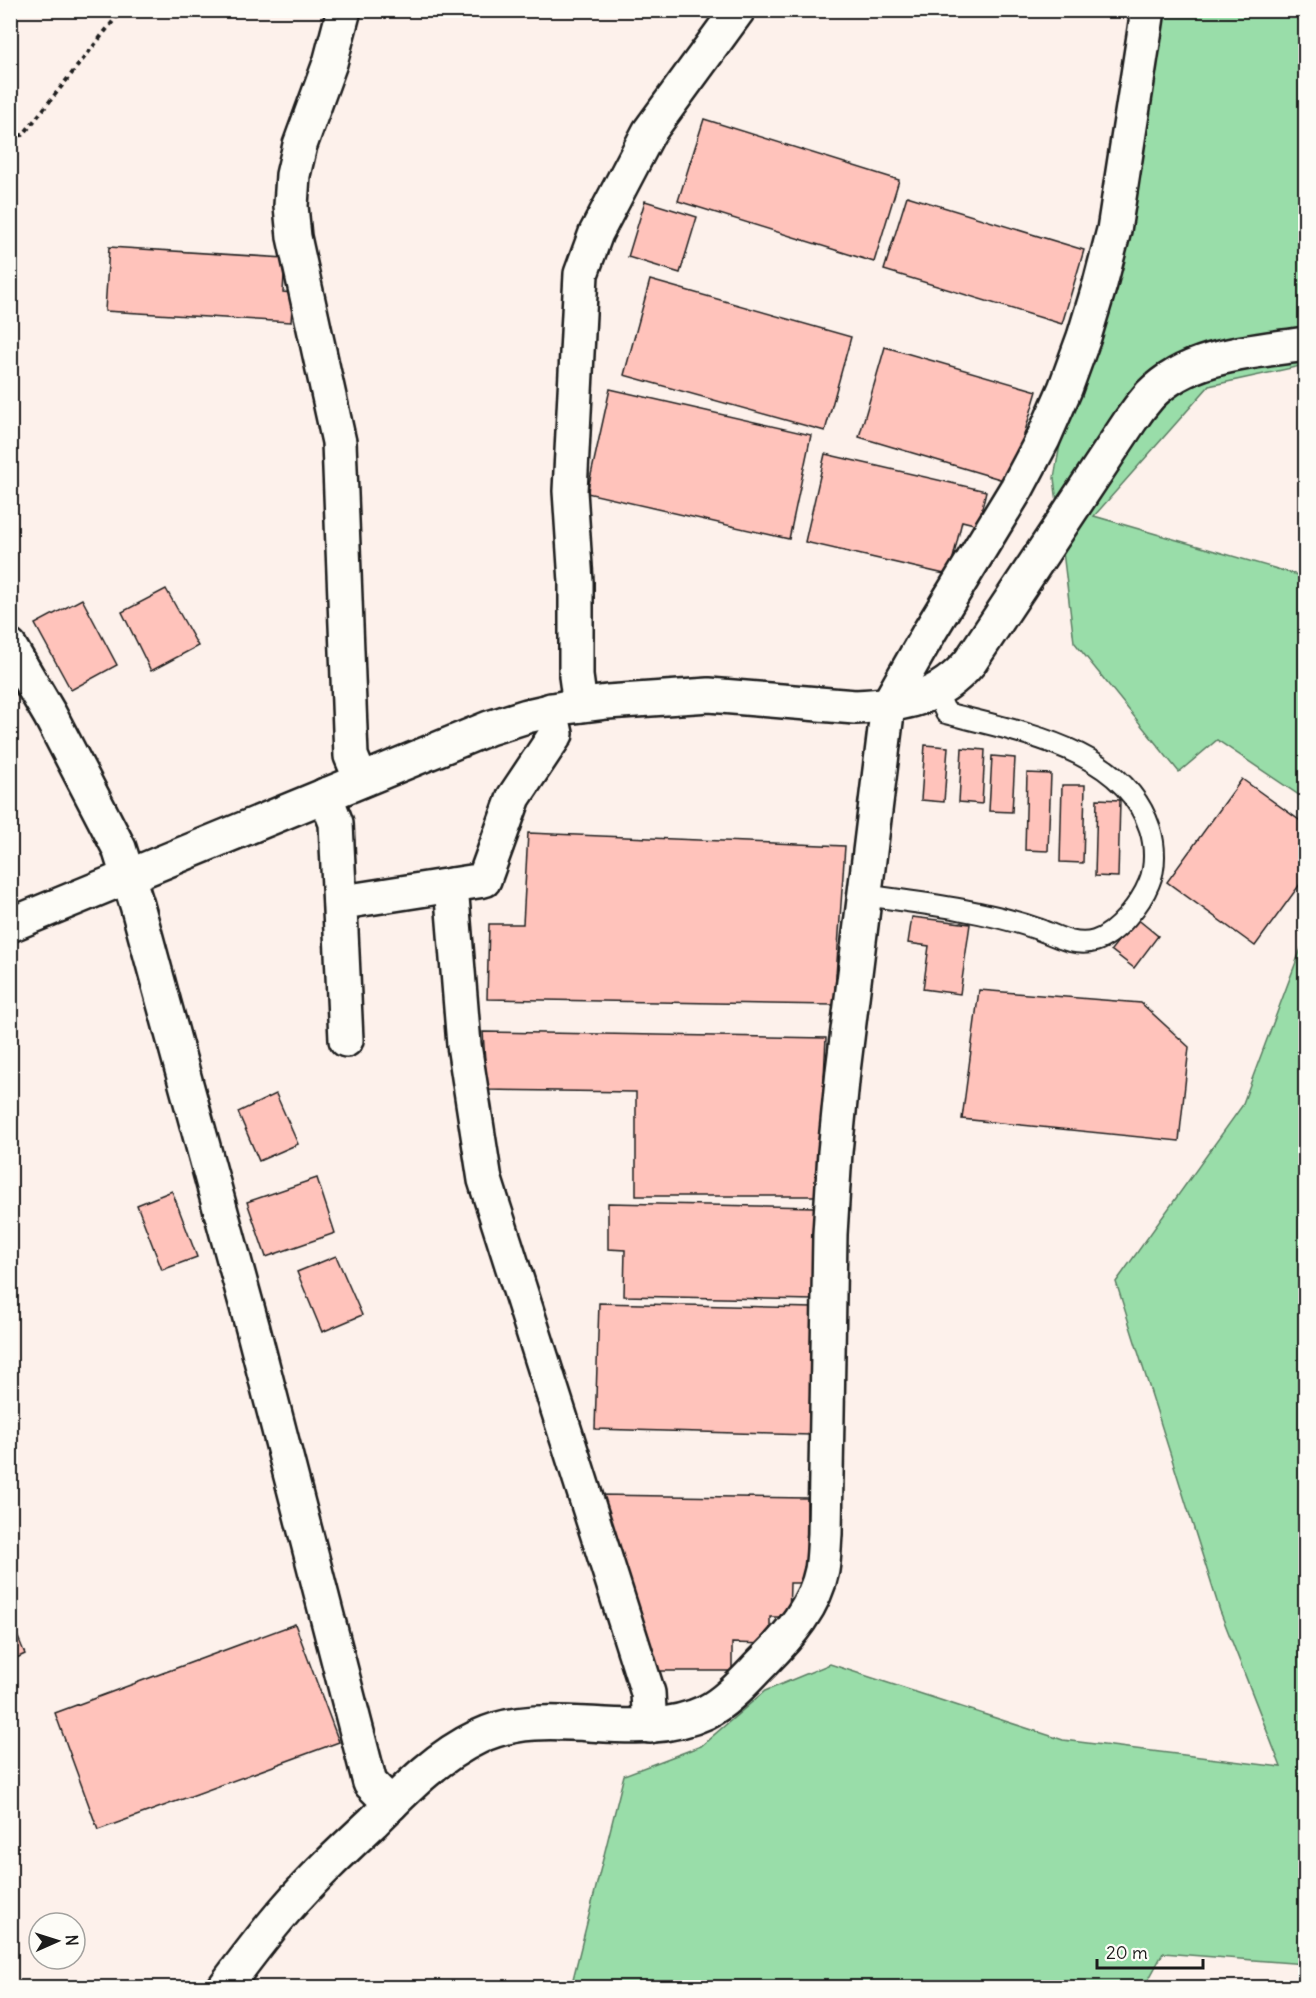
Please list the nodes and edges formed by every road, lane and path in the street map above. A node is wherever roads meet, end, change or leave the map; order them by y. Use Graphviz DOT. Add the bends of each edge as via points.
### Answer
graph roads {
  1 [pos="122,10"];
  2 [pos="344,10"];
  3 [pos="738,10"];
  4 [pos="1148,10"];
  5 [pos="10,136"];
  6 [pos="1305,344"];
  7 [pos="10,647"];
  8 [pos="936,691"];
  9 [pos="888,705"];
  10 [pos="566,707"];
  11 [pos="361,780"];
  12 [pos="325,795"];
  13 [pos="128,877"];
  14 [pos="451,885"];
  15 [pos="864,895"];
  16 [pos="340,901"];
  17 [pos="10,925"];
  18 [pos="346,1040"];
  19 [pos="650,1726"];
  20 [pos="391,1804"];
  21 [pos="224,1988"];
  1 -- 5 [label="path" via="23,135"];
  2 -- 11 [label="street" via="330,63 300,145 291,206 294,237 339,442 351,756"];
  3 -- 10 [label="street" via="649,132 596,233 582,274 570,491 576,582 576,676"];
  4 -- 9 [label="street" via="1114,230 1069,378 1017,488"];
  6 -- 8 [label="street" via="1209,360 1178,373 1151,394 970,662 956,678"];
  7 -- 13 [label="street" via="119,848"];
  8 -- 9 [label="street"];
  8 -- 15 [label="lane" via="946,713 1047,741 1120,780 1145,814 1154,855 1152,877 1144,896 1110,933 1095,941 1079,943 1008,920"];
  9 -- 10 [label="street" via="855,707 709,695"];
  9 -- 15 [label="street"];
  10 -- 11 [label="street" via="489,728"];
  10 -- 14 [label="street" via="556,734 514,797 484,880"];
  11 -- 12 [label="street"];
  12 -- 13 [label="street"];
  12 -- 16 [label="street" via="336,823"];
  13 -- 17 [label="street"];
  13 -- 20 [label="street" via="250,1318 370,1783"];
  14 -- 16 [label="street"];
  14 -- 19 [label="street" via="464,1045 485,1180 648,1694"];
  15 -- 19 [label="street" via="834,1164 821,1573 808,1608 785,1639 736,1689 708,1711 675,1724"];
  16 -- 18 [label="street"];
  19 -- 20 [label="street" via="514,1726 481,1736 450,1752"];
  20 -- 21 [label="street" via="286,1909"];
}
